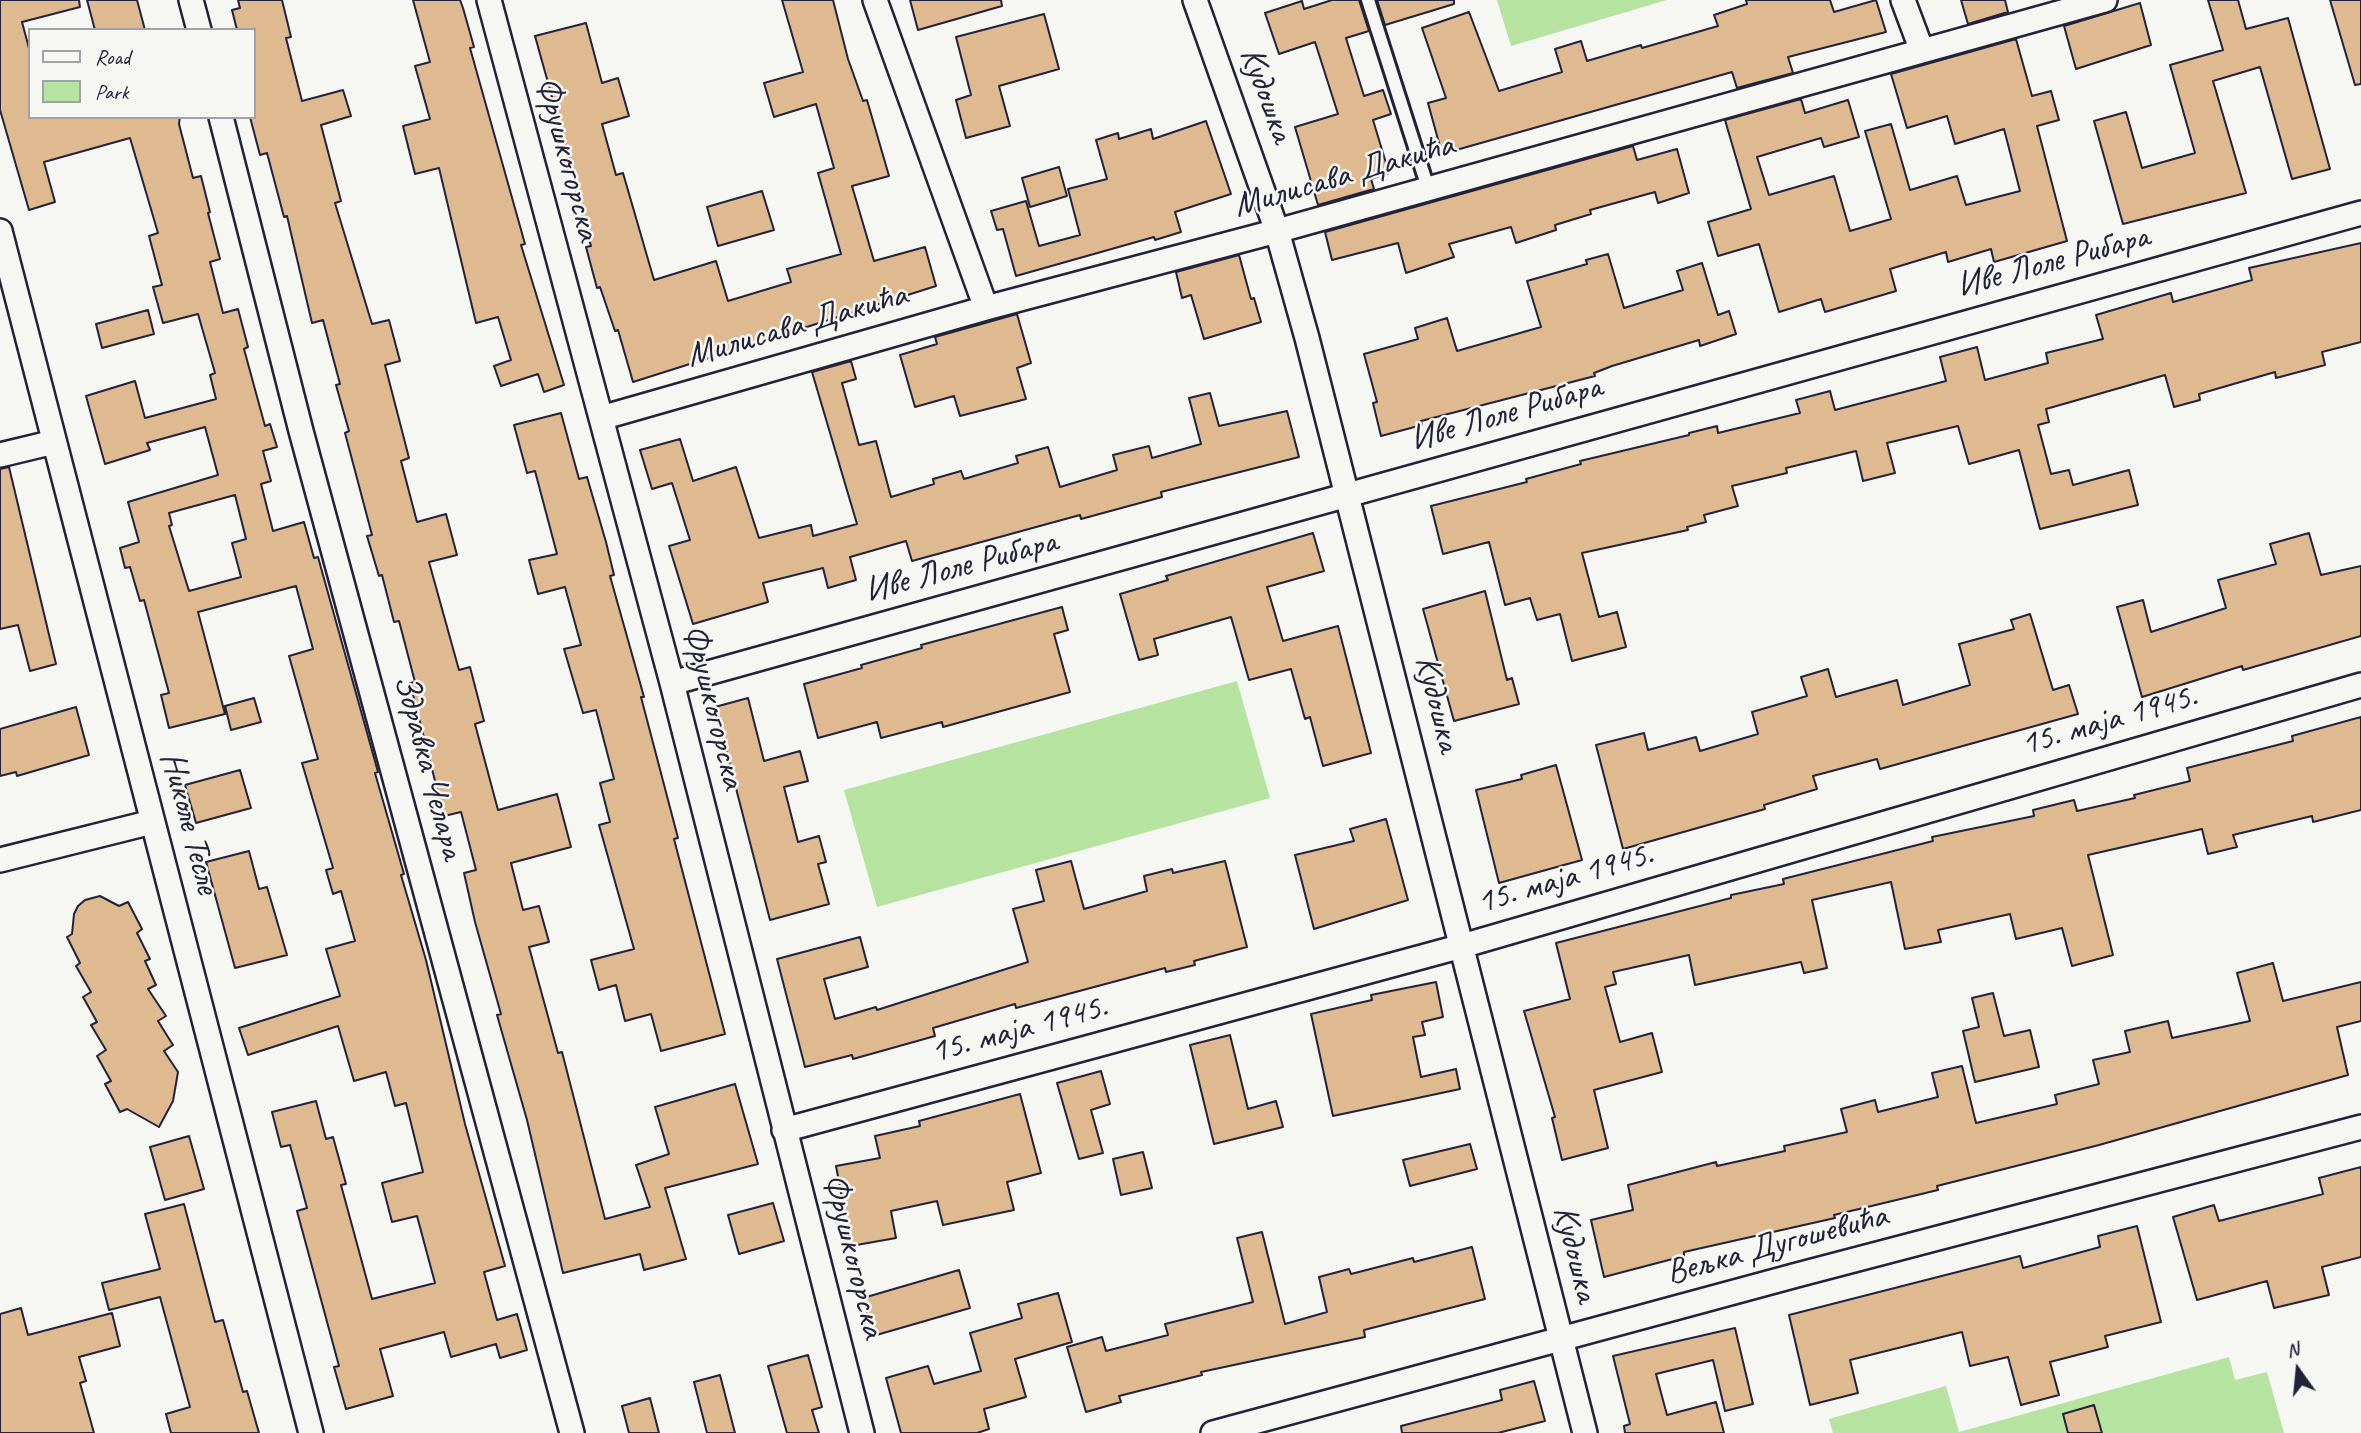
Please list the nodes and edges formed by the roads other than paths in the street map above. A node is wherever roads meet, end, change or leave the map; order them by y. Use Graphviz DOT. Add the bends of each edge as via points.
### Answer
graph roads {
  1 [pos="191,0"];
  2 [pos="489,0"];
  3 [pos="875,0"];
  4 [pos="1195,0"];
  5 [pos="1368,0"];
  6 [pos="1903,0"];
  7 [pos="2105,0"];
  8 [pos="198,28"];
  9 [pos="1923,51"];
  10 [pos="222,119"];
  11 [pos="1428,188"];
  12 [pos="2361,213"];
  13 [pos="0,230"];
  14 [pos="1277,231"];
  15 [pos="986,308"];
  16 [pos="601,418"];
  17 [pos="54,442"];
  18 [pos="0,455"];
  19 [pos="1346,496"];
  20 [pos="671,683"];
  21 [pos="2361,685"];
  22 [pos="152,822"];
  23 [pos="0,860"];
  24 [pos="1462,946"];
  25 [pos="2361,1127"];
  26 [pos="785,1130"];
  27 [pos="1561,1341"];
  28 [pos="310,1433"];
  29 [pos="572,1433"];
  30 [pos="862,1433"];
  31 [pos="1213,1433"];
  32 [pos="1585,1433"];
  1 -- 8 [label="street"];
  2 -- 16 [label="street, Фрушкогорска"];
  3 -- 15 [label="street"];
  4 -- 14 [label="street, Кудошка"];
  5 -- 11 [label="lane"];
  6 -- 9 [label="street"];
  7 -- 9 [label="street, Милисава Дакића"];
  9 -- 11 [label="street, Милисава Дакића"];
  10 -- 29 [label="street, Здравка Челара" via="301,431"];
  11 -- 14 [label="street, Милисава Дакића"];
  12 -- 19 [label="street, Иве Лоле Рибара"];
  13 -- 17 [label="street, Николе Тесле"];
  14 -- 15 [label="street, Милисава Дакића"];
  14 -- 19 [label="street, Кудошка"];
  15 -- 16 [label="street, Милисава Дакића"];
  16 -- 20 [label="street, Фрушкогорска"];
  17 -- 18 [label="street"];
  17 -- 22 [label="street, Николе Тесле"];
  19 -- 20 [label="street, Иве Лоле Рибара"];
  19 -- 24 [label="street, Кудошка"];
  20 -- 26 [label="street, Фрушкогорска"];
  21 -- 24 [label="street, 15. маја 1945."];
  22 -- 23 [label="street"];
  22 -- 28 [label="street, Николе Тесле"];
  24 -- 26 [label="street, 15. маја 1945."];
  24 -- 27 [label="street, Кудошка"];
  25 -- 27 [label="street, Вељка Дугошевића"];
  26 -- 30 [label="street, Фрушкогорска"];
  27 -- 31 [label="street, Вељка Дугошевића"];
  27 -- 32 [label="street, Кудошка"];
}
